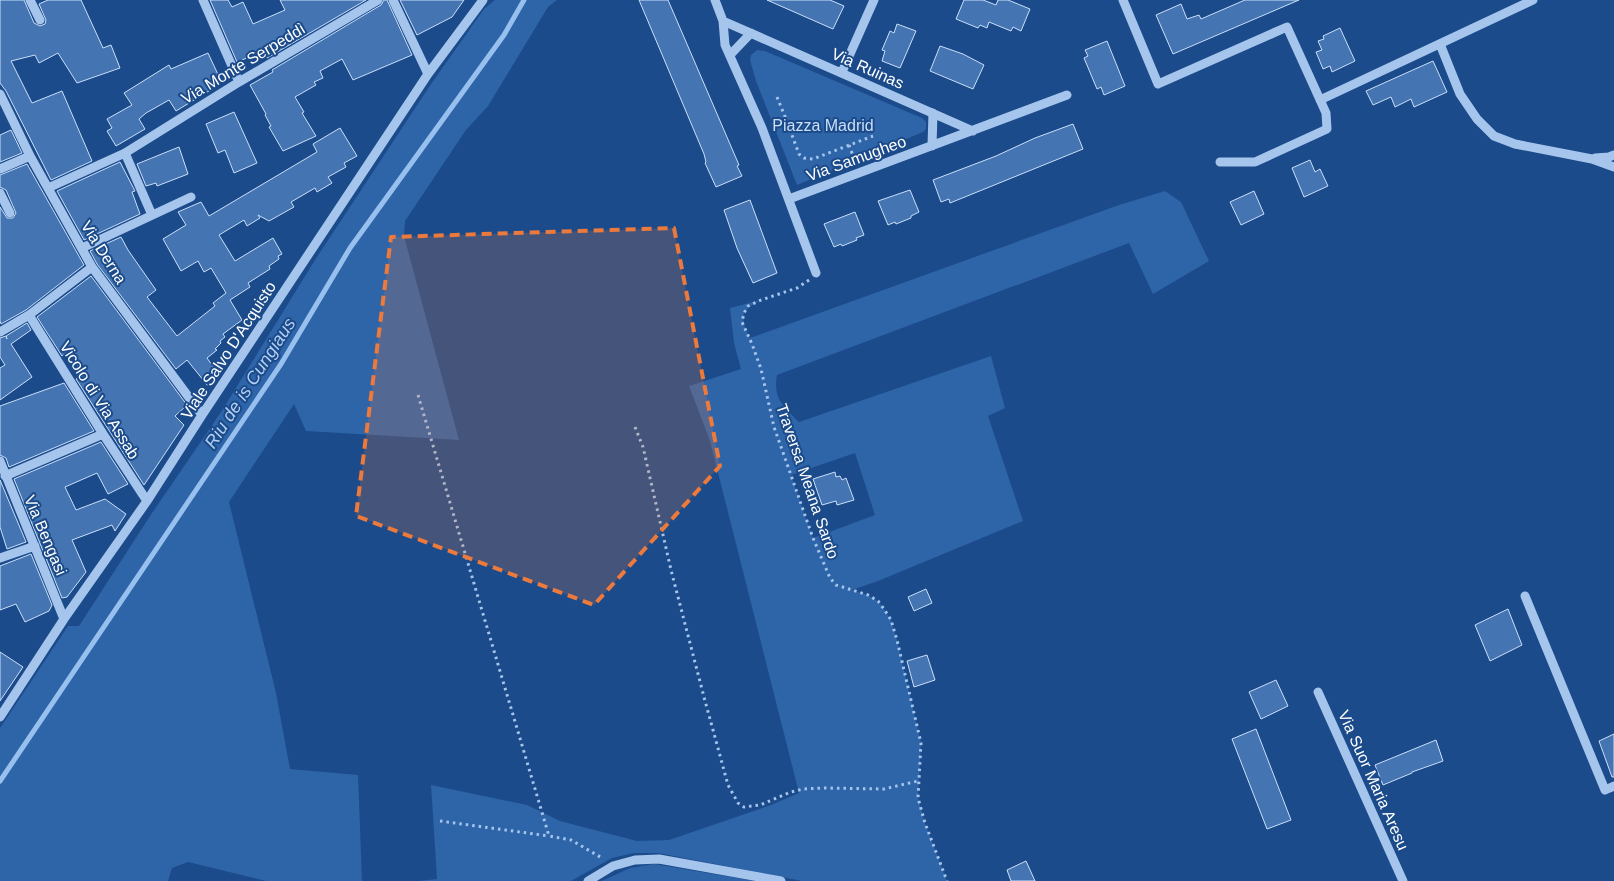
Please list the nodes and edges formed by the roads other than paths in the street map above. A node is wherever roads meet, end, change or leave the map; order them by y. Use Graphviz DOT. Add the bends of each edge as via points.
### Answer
graph roads {
  1 [pos="30,0"];
  2 [pos="203,0"];
  3 [pos="378,0"];
  4 [pos="393,0"];
  5 [pos="483,0"];
  6 [pos="715,0"];
  7 [pos="874,0"];
  8 [pos="1123,0"];
  9 [pos="1533,0"];
  10 [pos="40,20"];
  11 [pos="723,21"];
  12 [pos="751,33"];
  13 [pos="1440,44"];
  14 [pos="730,55"];
  15 [pos="842,72"];
  16 [pos="428,74"];
  17 [pos="239,82"];
  18 [pos="0,94"];
  19 [pos="1067,96"];
  20 [pos="1320,100"];
  21 [pos="933,113"];
  22 [pos="973,131"];
  23 [pos="932,146"];
  24 [pos="125,153"];
  25 [pos="1614,155"];
  26 [pos="30,156"];
  27 [pos="1592,158"];
  28 [pos="1220,162"];
  29 [pos="1614,167"];
  30 [pos="0,169"];
  31 [pos="48,188"];
  32 [pos="0,192"];
  33 [pos="191,196"];
  34 [pos="789,199"];
  35 [pos="10,213"];
  36 [pos="152,215"];
  37 [pos="82,248"];
  38 [pos="92,267"];
  39 [pos="816,273"];
  40 [pos="29,315"];
  41 [pos="0,332"];
  42 [pos="202,415"];
  43 [pos="102,434"];
  44 [pos="0,461"];
  45 [pos="5,476"];
  46 [pos="147,501"];
  47 [pos="35,546"];
  48 [pos="0,558"];
  49 [pos="1525,596"];
  50 [pos="64,619"];
  51 [pos="1318,692"];
  52 [pos="0,717"];
  53 [pos="1614,786"];
  54 [pos="588,881"];
  55 [pos="781,881"];
  56 [pos="1403,881"];
  1 -- 10 [label="street"];
  2 -- 17 [label="street"];
  3 -- 17 [label="street, Via Monte Serpeddì"];
  4 -- 16 [label="street"];
  5 -- 16 [label="street, Viale Salvo D'Acquisto"];
  6 -- 11 [label="street"];
  7 -- 15 [label="street"];
  8 -- 20 [label="street" via="1158,84 1288,27"];
  9 -- 13 [label="street"];
  11 -- 12 [label="street, Via Ruinas"];
  11 -- 14 [label="street" via="725,45"];
  12 -- 14 [label="street"];
  12 -- 15 [label="street, Via Ruinas"];
  13 -- 20 [label="street"];
  13 -- 27 [label="street" via="1460,94 1477,119 1494,136 1515,144"];
  14 -- 34 [label="street"];
  15 -- 21 [label="street, Via Ruinas"];
  16 -- 42 [label="street, Viale Salvo D'Acquisto"];
  17 -- 24 [label="street, Via Monte Serpeddì"];
  18 -- 26 [label="street, Via Derna"];
  19 -- 22 [label="street, Via Samugheo"];
  20 -- 28 [label="street" via="1328,129 1255,162"];
  21 -- 22 [label="street, Via Ruinas"];
  21 -- 23 [label="street, Via Samugheo"];
  22 -- 23 [label="street, Via Samugheo"];
  23 -- 34 [label="street, Via Samugheo"];
  24 -- 31 [label="street, Via Monte Serpeddì"];
  24 -- 36 [label="street"];
  25 -- 27 [label="street"];
  26 -- 30 [label="street"];
  26 -- 31 [label="street, Via Derna"];
  27 -- 29 [label="street"];
  31 -- 37 [label="street, Via Derna"];
  32 -- 35 [label="street"];
  33 -- 36 [label="street"];
  34 -- 39 [label="street"];
  36 -- 37 [label="street"];
  37 -- 38 [label="street, Via Derna"];
  38 -- 40 [label="street"];
  38 -- 42 [label="street, Via Derna"];
  40 -- 41 [label="street"];
  40 -- 43 [label="street, Vicolo di Via Assab"];
  42 -- 46 [label="street, Viale Salvo D'Acquisto"];
  43 -- 45 [label="street"];
  43 -- 46 [label="street, Vicolo di Via Assab"];
  44 -- 45 [label="street, Via Bengasi"];
  45 -- 47 [label="street, Via Bengasi"];
  46 -- 50 [label="street, Viale Salvo D'Acquisto"];
  47 -- 48 [label="street"];
  47 -- 50 [label="street, Via Bengasi"];
  49 -- 53 [label="street" via="1605,790"];
  50 -- 52 [label="street, Viale Salvo D'Acquisto"];
  51 -- 56 [label="street, Via Suor Maria Aresu"];
  54 -- 55 [label="street" via="613,866 659,858"];
}
